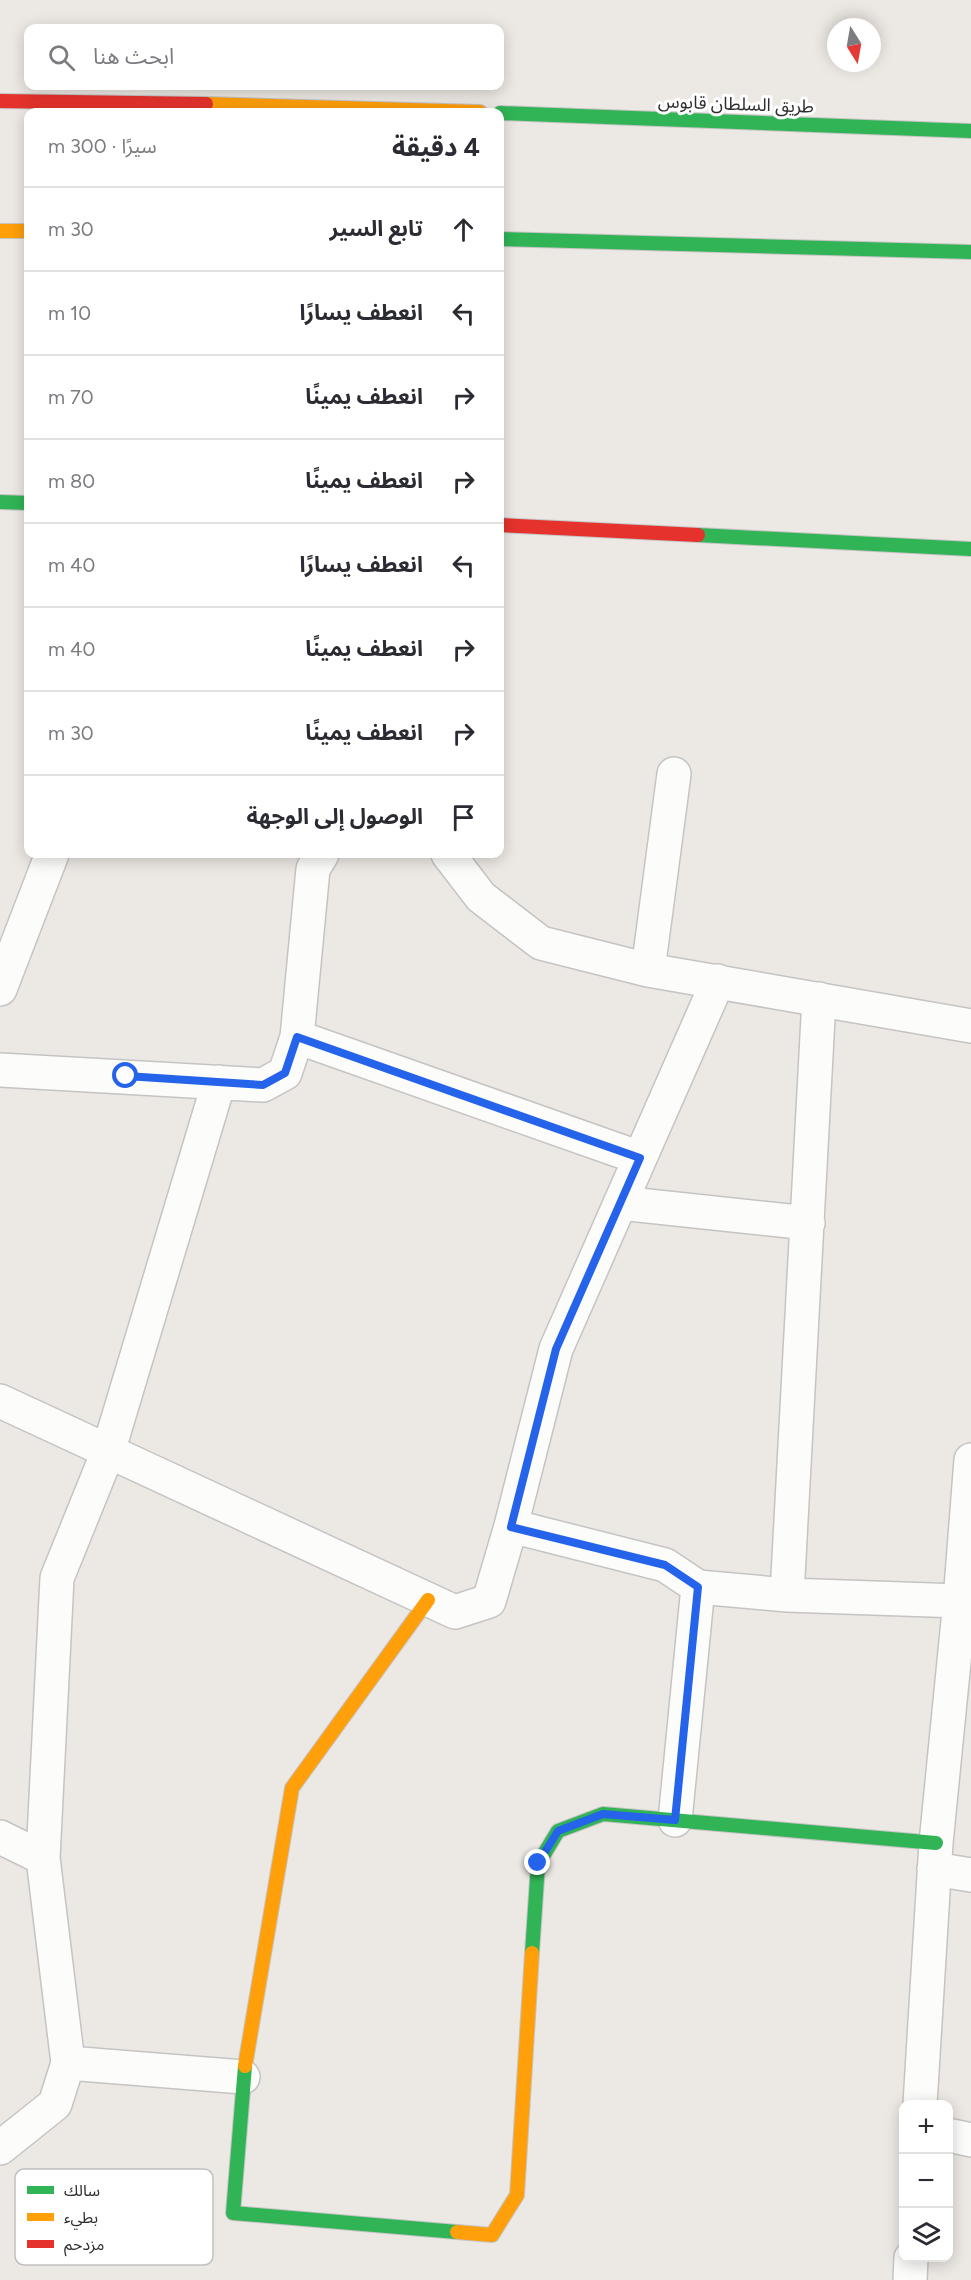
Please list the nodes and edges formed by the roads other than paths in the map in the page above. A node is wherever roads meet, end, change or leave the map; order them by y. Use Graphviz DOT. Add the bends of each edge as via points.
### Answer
graph roads {
  1 [pos="0,101"];
  2 [pos="355,108"];
  3 [pos="504,113"];
  4 [pos="971,131"];
  5 [pos="0,231"];
  6 [pos="24,231"];
  7 [pos="504,239"];
  8 [pos="971,252"];
  9 [pos="0,502"];
  10 [pos="24,503"];
  11 [pos="504,525"];
  12 [pos="971,549"];
  13 [pos="674,774"];
  14 [pos="50,858"];
  15 [pos="319,858"];
  16 [pos="451,858"];
  17 [pos="648,970"];
  18 [pos="718,981"];
  19 [pos="0,989"];
  20 [pos="819,999"];
  21 [pos="971,1026"];
  22 [pos="297,1037"];
  23 [pos="0,1070"];
  24 [pos="219,1082"];
  25 [pos="640,1158"];
  26 [pos="620,1203"];
  27 [pos="808,1223"];
  28 [pos="0,1401"];
  29 [pos="108,1452"];
  30 [pos="971,1460"];
  31 [pos="511,1527"];
  32 [pos="698,1587"];
  33 [pos="787,1595"];
  34 [pos="428,1600"];
  35 [pos="960,1601"];
  36 [pos="675,1820"];
  37 [pos="0,1837"];
  38 [pos="935,1856"];
  39 [pos="43,1858"];
  40 [pos="971,1875"];
  41 [pos="68,2063"];
  42 [pos="243,2077"];
  43 [pos="920,2100"];
  44 [pos="953,2136"];
  45 [pos="971,2140"];
  46 [pos="0,2148"];
  47 [pos="911,2262"];
  48 [pos="910,2280"];
  1 -- 2 [label="main road"];
  3 -- 4 [label="main road, طريق السلطان قابوس"];
  5 -- 6 [label="main road"];
  7 -- 8 [label="main road"];
  9 -- 10 [label="main road"];
  11 -- 12 [label="main road"];
  13 -- 17 [label="street"];
  14 -- 19 [label="street"];
  15 -- 22 [label="street" via="313,868"];
  16 -- 17 [label="street" via="481,897 540,943"];
  17 -- 18 [label="street"];
  18 -- 20 [label="street"];
  18 -- 25 [label="street"];
  20 -- 21 [label="street"];
  20 -- 27 [label="street"];
  22 -- 24 [label="street" via="285,1073 263,1085"];
  22 -- 25 [label="street"];
  23 -- 24 [label="street"];
  24 -- 29 [label="street"];
  25 -- 26 [label="street"];
  26 -- 27 [label="street"];
  26 -- 31 [label="street" via="556,1349"];
  27 -- 33 [label="street"];
  28 -- 29 [label="street"];
  29 -- 34 [label="street"];
  29 -- 39 [label="street" via="57,1578"];
  30 -- 35 [label="street"];
  31 -- 32 [label="street" via="665,1565"];
  31 -- 34 [label="street" via="489,1601 455,1612"];
  32 -- 33 [label="street"];
  32 -- 36 [label="street"];
  33 -- 35 [label="street"];
  34 -- 42 [label="main road" via="292,1788"];
  35 -- 38 [label="street"];
  36 -- 38 [label="main road"];
  36 -- 42 [label="main road" via="603,1814 558,1831 538,1863 517,2195 492,2235 233,2213"];
  37 -- 39 [label="street"];
  38 -- 40 [label="street"];
  38 -- 43 [label="street"];
  39 -- 41 [label="street"];
  41 -- 42 [label="street"];
  41 -- 46 [label="street" via="55,2104"];
  44 -- 45 [label="street"];
  47 -- 48 [label="street"];
}
